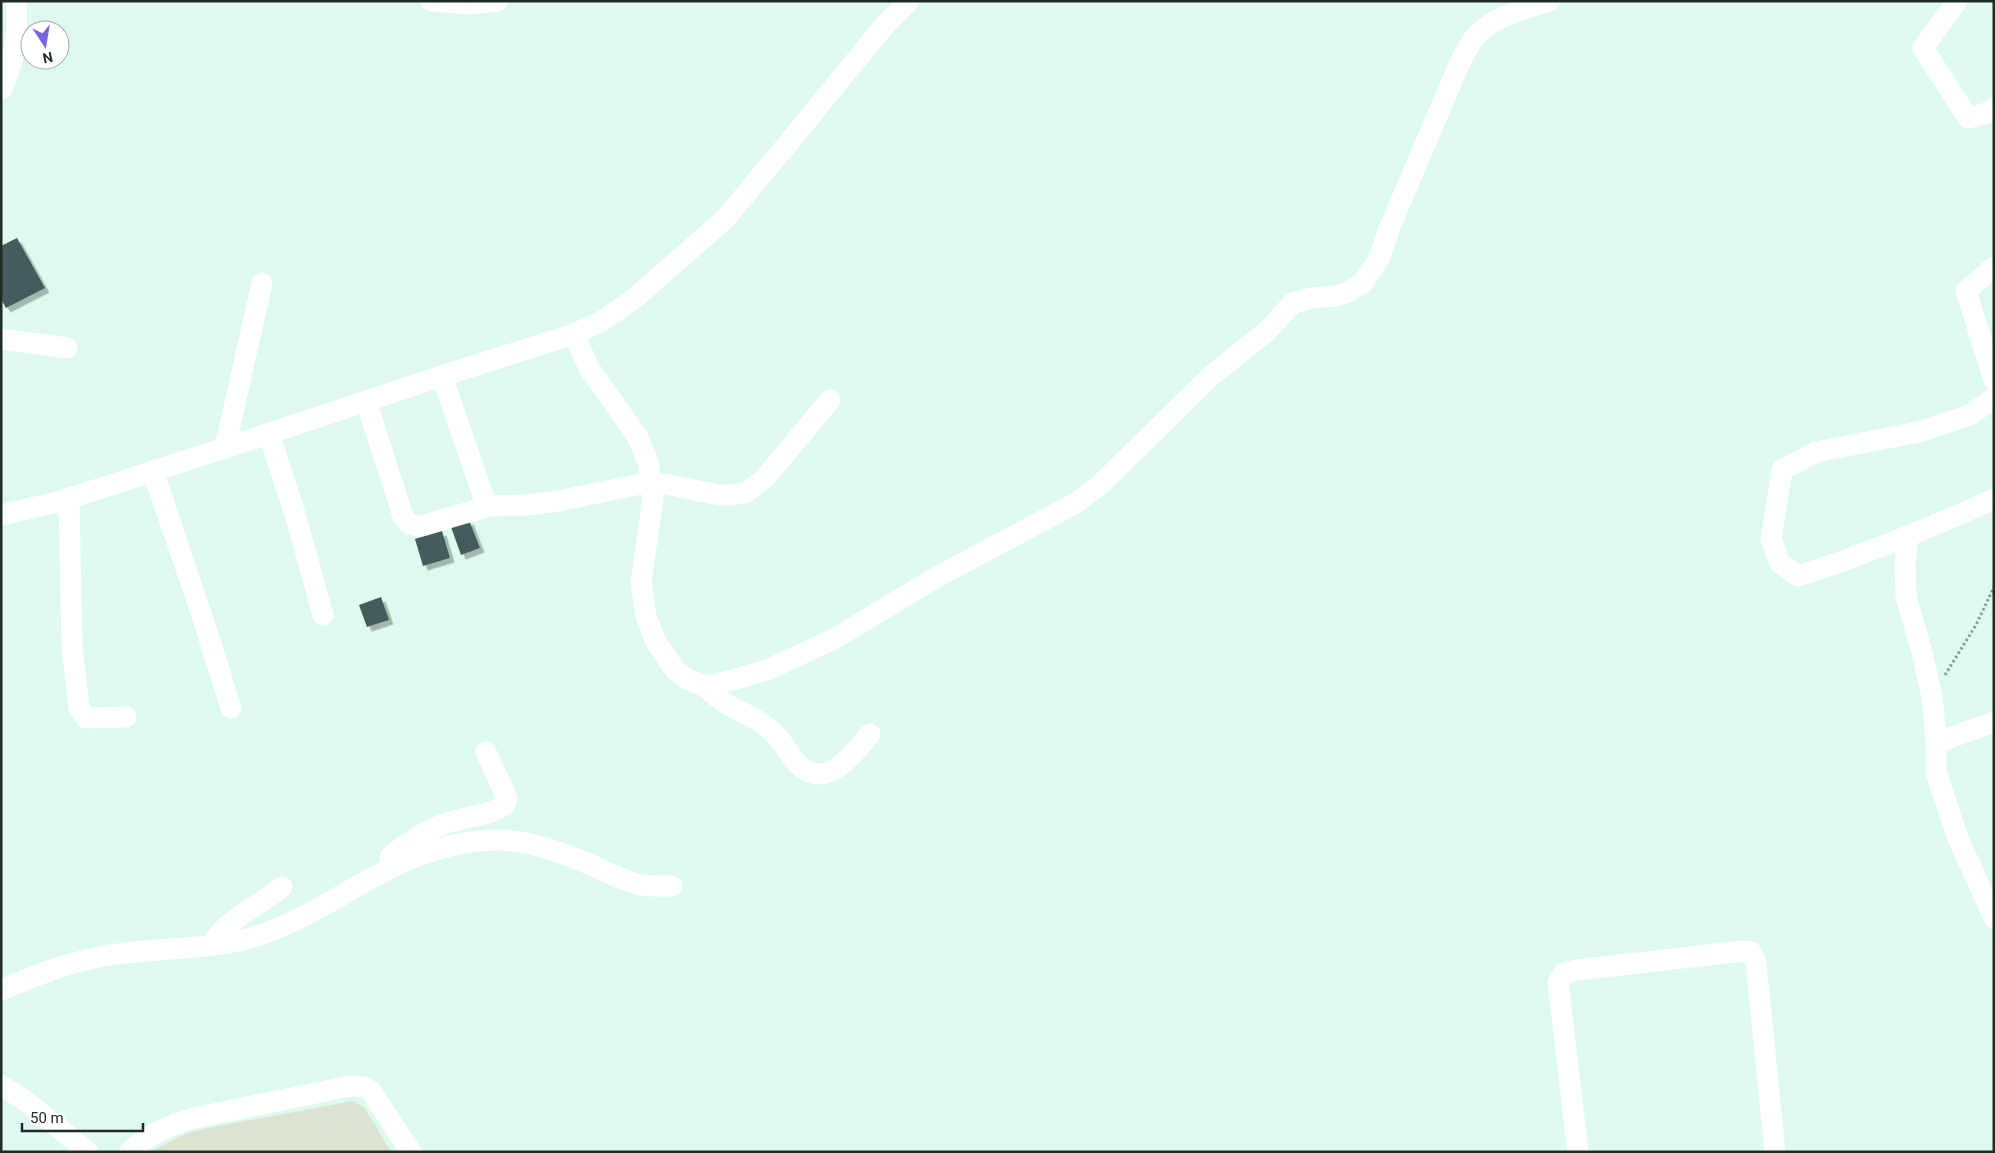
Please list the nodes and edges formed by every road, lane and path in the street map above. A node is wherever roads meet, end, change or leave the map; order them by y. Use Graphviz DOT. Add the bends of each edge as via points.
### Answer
graph roads {
  1 [pos="16,1"];
  2 [pos="431,1"];
  3 [pos="498,1"];
  4 [pos="1550,1"];
  5 [pos="1957,1"];
  6 [pos="907,2"];
  7 [pos="1,90"];
  8 [pos="1994,108"];
  9 [pos="1994,267"];
  10 [pos="262,283"];
  11 [pos="574,334"];
  12 [pos="1,339"];
  13 [pos="67,348"];
  14 [pos="442,376"];
  15 [pos="1994,380"];
  16 [pos="1994,398"];
  17 [pos="830,400"];
  18 [pos="366,401"];
  19 [pos="269,434"];
  20 [pos="225,448"];
  21 [pos="154,471"];
  22 [pos="651,482"];
  23 [pos="69,498"];
  24 [pos="1994,499"];
  25 [pos="487,507"];
  26 [pos="1,515"];
  27 [pos="1908,536"];
  28 [pos="1994,587"];
  29 [pos="323,615"];
  30 [pos="704,686"];
  31 [pos="1932,697"];
  32 [pos="231,708"];
  33 [pos="126,717"];
  34 [pos="1994,722"];
  35 [pos="870,734"];
  36 [pos="1936,743"];
  37 [pos="486,752"];
  38 [pos="376,875"];
  39 [pos="672,886"];
  40 [pos="282,887"];
  41 [pos="1994,918"];
  42 [pos="210,945"];
  43 [pos="1,990"];
  44 [pos="1,1074"];
  45 [pos="1,1085"];
  46 [pos="27,1102"];
  47 [pos="88,1152"];
  48 [pos="130,1152"];
  49 [pos="411,1152"];
  50 [pos="1578,1152"];
  51 [pos="1775,1152"];
  1 -- 7 [label="street" via="15,51"];
  2 -- 3 [label="street" via="467,4"];
  4 -- 30 [label="street" via="1497,20 1472,42 1458,67 1380,257 1363,283 1336,296 1293,303 1266,332 1212,375 1100,485 1076,504 935,578 834,639 767,670"];
  5 -- 8 [label="street" via="1923,48 1968,118 1988,113"];
  6 -- 11 [label="street" via="725,219 635,298 602,321"];
  9 -- 15 [label="street" via="1966,291"];
  10 -- 20 [label="street"];
  11 -- 14 [label="street"];
  11 -- 22 [label="street" via="589,368 638,436 648,462"];
  12 -- 13 [label="street"];
  14 -- 18 [label="street"];
  14 -- 25 [label="street"];
  16 -- 27 [label="street" via="1970,415 1919,432 1816,452 1782,470 1771,539 1780,563 1798,576"];
  17 -- 22 [label="street" via="765,478 747,492 719,495"];
  18 -- 19 [label="street"];
  18 -- 25 [label="street" via="408,523 421,526"];
  19 -- 20 [label="street"];
  19 -- 29 [label="street"];
  20 -- 21 [label="street"];
  21 -- 23 [label="street"];
  21 -- 32 [label="street"];
  22 -- 25 [label="street" via="558,501"];
  22 -- 30 [label="street" via="652,507 641,583 646,616 655,640 675,670"];
  23 -- 26 [label="street"];
  23 -- 33 [label="street" via="72,648 79,708 86,718"];
  24 -- 27 [label="street"];
  27 -- 31 [label="street" via="1906,597"];
  28 -- 31 [label="path" via="1976,625"];
  30 -- 35 [label="street" via="724,702 768,727 796,762 810,773 820,774 840,766"];
  31 -- 36 [label="street"];
  34 -- 36 [label="street"];
  36 -- 41 [label="street" via="1936,772 1957,836"];
  37 -- 38 [label="street" via="507,798 505,805 491,813 450,822 428,832 393,854"];
  38 -- 39 [label="street" via="436,848 466,841 498,840 540,847 638,884"];
  38 -- 42 [label="street" via="316,910 266,933"];
  40 -- 42 [label="street" via="230,922"];
  42 -- 43 [label="street" via="105,956"];
  44 -- 46 [label="street"];
  45 -- 46 [label="street"];
  46 -- 47 [label="street"];
  48 -- 49 [label="street" via="149,1136 194,1118 350,1086 372,1091"];
  50 -- 51 [label="street" via="1558,982 1564,974 1743,951 1751,952 1756,963"];
}
